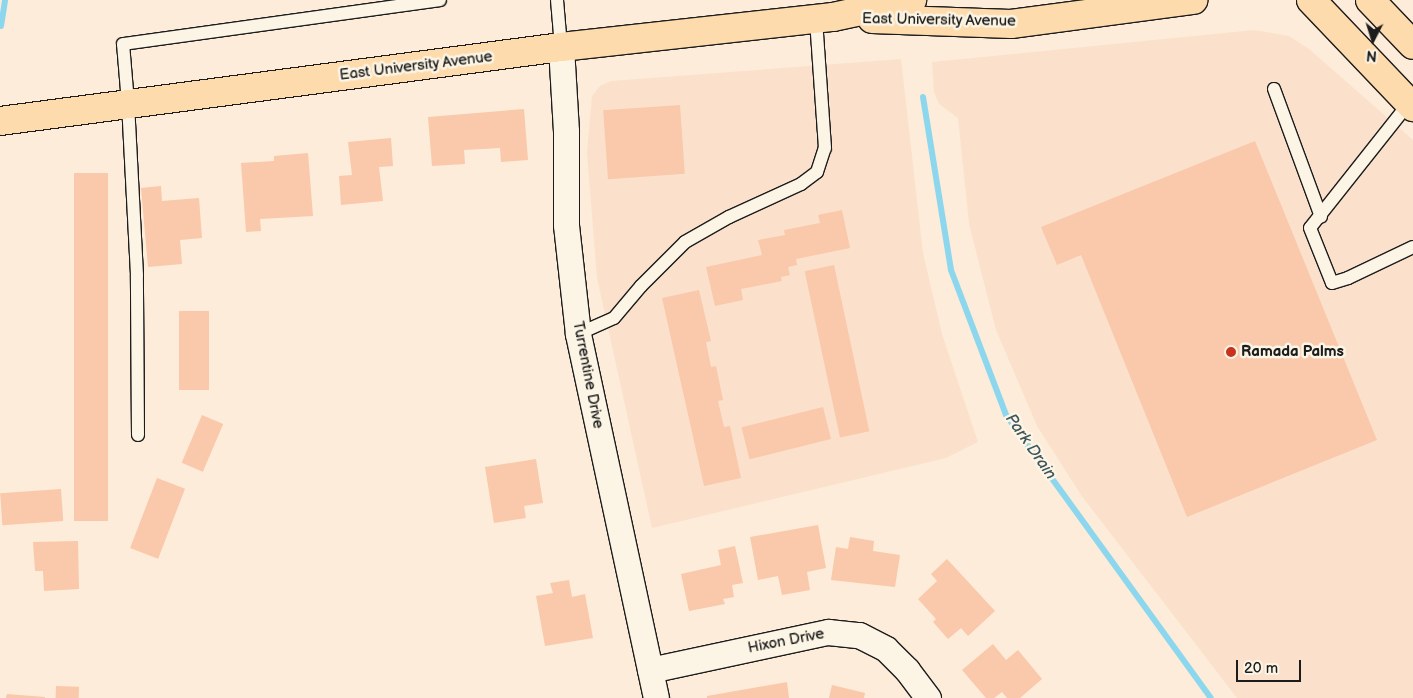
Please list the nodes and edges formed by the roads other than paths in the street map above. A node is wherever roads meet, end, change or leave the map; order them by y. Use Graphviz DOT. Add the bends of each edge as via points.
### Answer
graph roads {
  1 [pos="440,0"];
  2 [pos="557,0"];
  3 [pos="912,0"];
  4 [pos="1193,0"];
  5 [pos="1311,0"];
  6 [pos="1370,0"];
  7 [pos="827,12"];
  8 [pos="1413,45"];
  9 [pos="561,48"];
  10 [pos="1274,89"];
  11 [pos="128,103"];
  12 [pos="1411,105"];
  13 [pos="0,121"];
  14 [pos="1321,217"];
  15 [pos="1413,248"];
  16 [pos="578,334"];
  17 [pos="138,435"];
  18 [pos="650,670"];
  19 [pos="656,698"];
  20 [pos="928,698"];
  1 -- 11 [label="lane" via="123,44"];
  2 -- 9 [label="lane"];
  3 -- 7 [label="main road, East University Avenue"];
  4 -- 7 [label="main road, East University Avenue" via="1010,24"];
  5 -- 12 [label="main road"];
  6 -- 8 [label="main road"];
  7 -- 9 [label="main road, East University Avenue"];
  7 -- 16 [label="lane" via="825,148 817,172 802,184 729,217 685,242 614,318"];
  9 -- 11 [label="main road, East University Avenue"];
  9 -- 16 [label="street, Turrentine Drive" via="566,131 566,225"];
  10 -- 14 [label="lane"];
  11 -- 13 [label="main road, East University Avenue"];
  11 -- 17 [label="lane" via="137,275"];
  12 -- 14 [label="lane"];
  14 -- 15 [label="lane" via="1310,228 1332,283"];
  16 -- 18 [label="street, Turrentine Drive"];
  18 -- 19 [label="street, Turrentine Drive"];
  18 -- 20 [label="street, Hixon Drive" via="828,632 859,635 886,649"];
}
